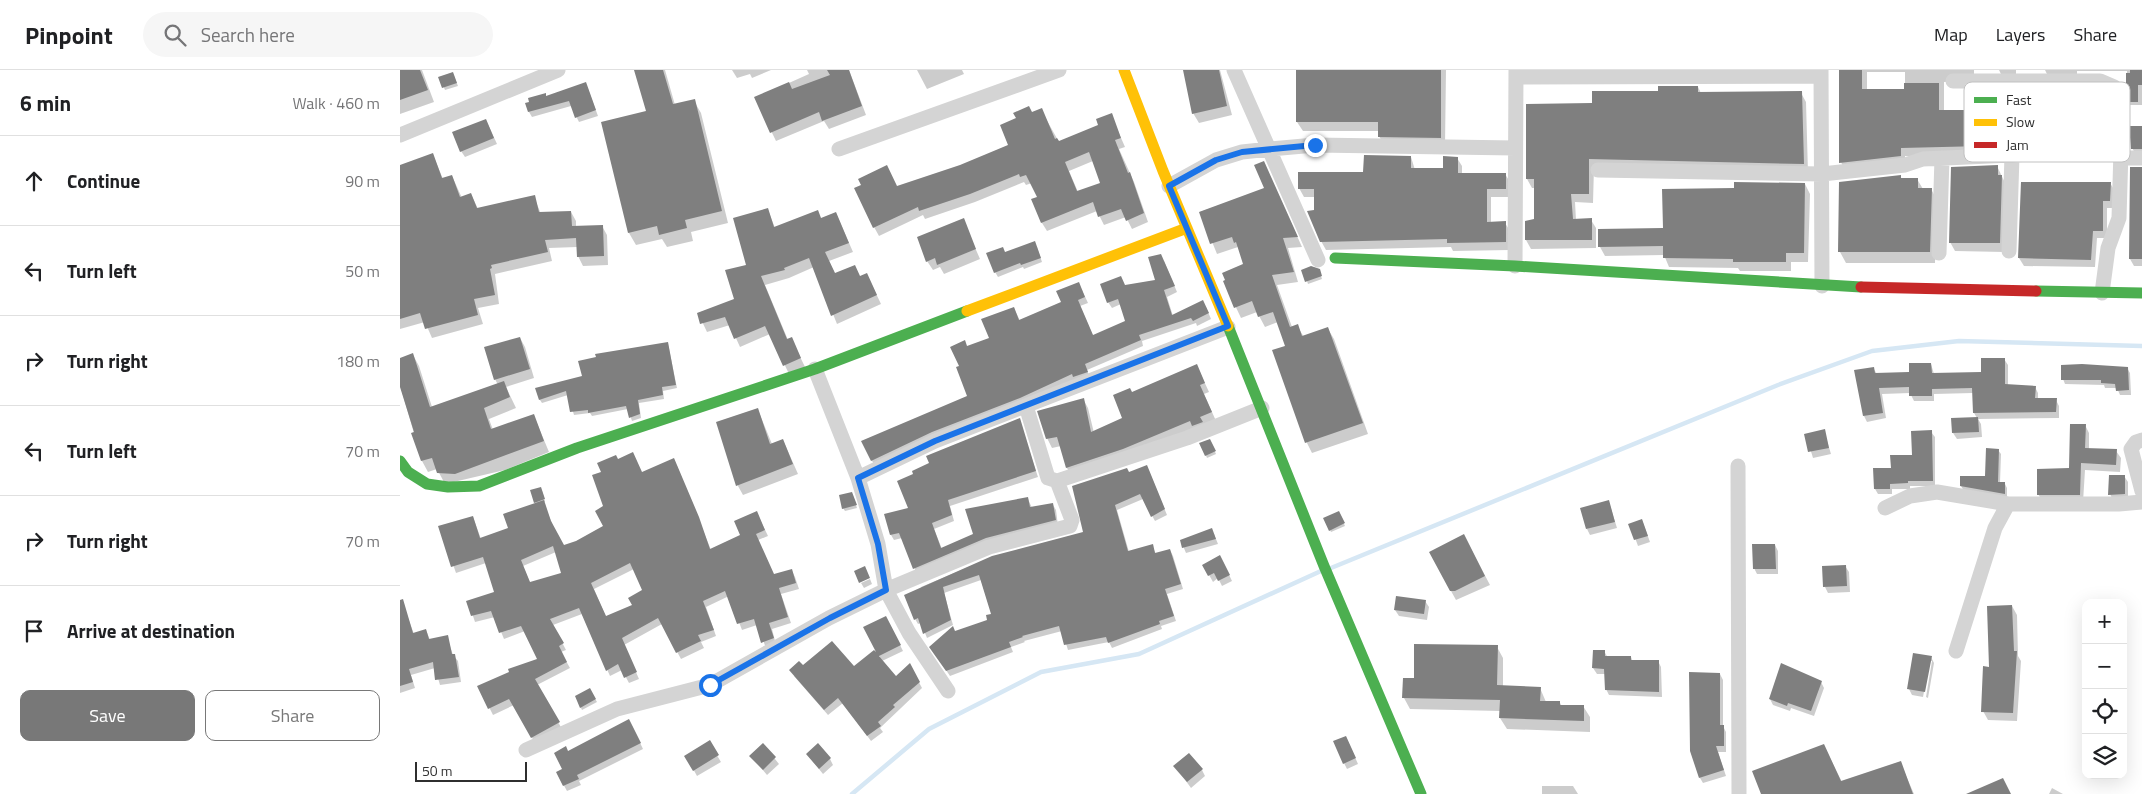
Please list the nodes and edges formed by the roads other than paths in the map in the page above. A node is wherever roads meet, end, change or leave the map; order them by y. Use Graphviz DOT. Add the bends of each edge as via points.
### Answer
graph roads {
  1 [pos="558,70"];
  2 [pos="1059,70"];
  3 [pos="1124,70"];
  4 [pos="1234,70"];
  5 [pos="1821,73"];
  6 [pos="1516,74"];
  7 [pos="1954,81"];
  8 [pos="2105,82"];
  9 [pos="400,135"];
  10 [pos="1515,148"];
  11 [pos="839,149"];
  12 [pos="1270,149"];
  13 [pos="1964,157"];
  14 [pos="1942,158"];
  15 [pos="2012,162"];
  16 [pos="2121,162"];
  17 [pos="1598,170"];
  18 [pos="1822,174"];
  19 [pos="1169,186"];
  20 [pos="1186,228"];
  21 [pos="2009,251"];
  22 [pos="1939,253"];
  23 [pos="1335,258"];
  24 [pos="1318,260"];
  25 [pos="1515,266"];
  26 [pos="1822,286"];
  27 [pos="2102,292"];
  28 [pos="2142,293"];
  29 [pos="1228,326"];
  30 [pos="816,369"];
  31 [pos="1026,406"];
  32 [pos="1262,408"];
  33 [pos="2142,440"];
  34 [pos="400,461"];
  35 [pos="1738,466"];
  36 [pos="858,478"];
  37 [pos="1057,481"];
  38 [pos="2142,491"];
  39 [pos="2142,502"];
  40 [pos="2008,504"];
  41 [pos="1885,508"];
  42 [pos="886,590"];
  43 [pos="1956,651"];
  44 [pos="948,691"];
  45 [pos="526,750"];
  46 [pos="1421,794"];
  47 [pos="1739,794"];
  1 -- 9 [label="street"];
  2 -- 11 [label="street"];
  3 -- 19 [label="street"];
  4 -- 12 [label="street"];
  5 -- 6 [label="street"];
  5 -- 18 [label="street"];
  6 -- 10 [label="street"];
  7 -- 8 [label="street"];
  10 -- 12 [label="street" via="1315,145"];
  10 -- 25 [label="street"];
  12 -- 19 [label="street" via="1242,152 1216,160"];
  12 -- 24 [label="street"];
  13 -- 14 [label="street"];
  14 -- 18 [label="street"];
  14 -- 22 [label="street"];
  15 -- 21 [label="street"];
  16 -- 27 [label="street" via="2119,218 2108,248"];
  17 -- 18 [label="street"];
  18 -- 26 [label="street"];
  19 -- 20 [label="street"];
  20 -- 29 [label="street"];
  20 -- 30 [label="street"];
  23 -- 25 [label="street"];
  25 -- 26 [label="street"];
  26 -- 27 [label="street"];
  27 -- 28 [label="street"];
  29 -- 31 [label="street"];
  29 -- 32 [label="street"];
  30 -- 34 [label="street" via="576,448 479,486 427,484 408,472"];
  30 -- 36 [label="street"];
  31 -- 36 [label="street" via="935,441"];
  31 -- 37 [label="street" via="1048,478"];
  32 -- 37 [label="street" via="1186,438"];
  32 -- 46 [label="street" via="1324,566"];
  33 -- 38 [label="street" via="2133,444 2131,453"];
  35 -- 47 [label="street"];
  36 -- 42 [label="street" via="878,544"];
  37 -- 42 [label="street" via="1072,520 1070,526 989,547"];
  39 -- 40 [label="street"];
  40 -- 41 [label="street" via="1937,492 1910,496"];
  40 -- 43 [label="street" via="1995,528"];
  42 -- 44 [label="street" via="909,633"];
  42 -- 45 [label="street" via="710,685 617,709"];
}
